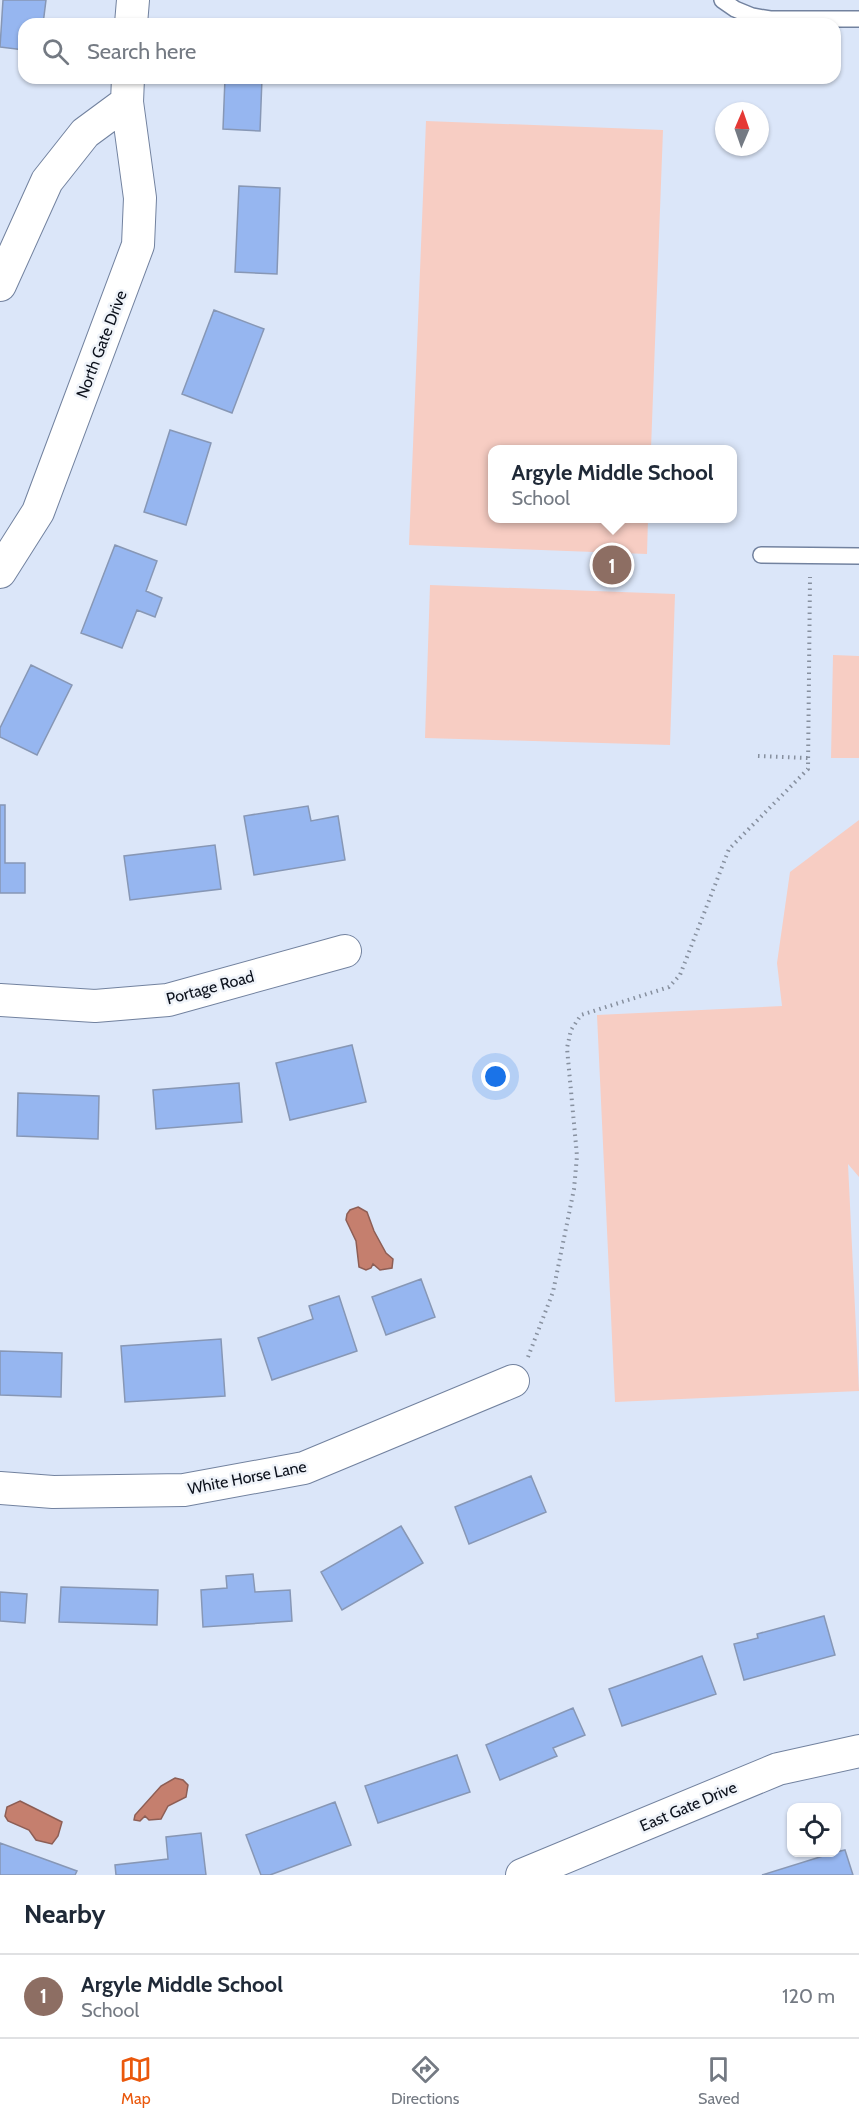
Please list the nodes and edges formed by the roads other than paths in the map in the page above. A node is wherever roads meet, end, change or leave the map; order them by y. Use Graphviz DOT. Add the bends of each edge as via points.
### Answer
graph roads {
  1 [pos="133,0"];
  2 [pos="722,0"];
  3 [pos="132,18"];
  4 [pos="764,18"];
  5 [pos="841,19"];
  6 [pos="859,19"];
  7 [pos="128,90"];
  8 [pos="0,285"];
  9 [pos="761,555"];
  10 [pos="859,556"];
  11 [pos="0,572"];
  12 [pos="345,951"];
  13 [pos="0,1000"];
  14 [pos="513,1381"];
  15 [pos="0,1488"];
  16 [pos="859,1751"];
  17 [pos="522,1875"];
  1 -- 3 [label="street"];
  2 -- 4 [label="lane" via="735,9"];
  5 -- 6 [label="lane"];
  7 -- 8 [label="street, North Gate Drive" via="85,133 47,181"];
  7 -- 11 [label="street, North Gate Drive" via="140,198 138,245 38,512"];
  9 -- 10 [label="lane"];
  12 -- 13 [label="street, Portage Road" via="168,1000 95,1006"];
  14 -- 15 [label="street, White Horse Lane" via="304,1468 184,1490 53,1492"];
  16 -- 17 [label="street, East Gate Drive" via="778,1769"];
}
